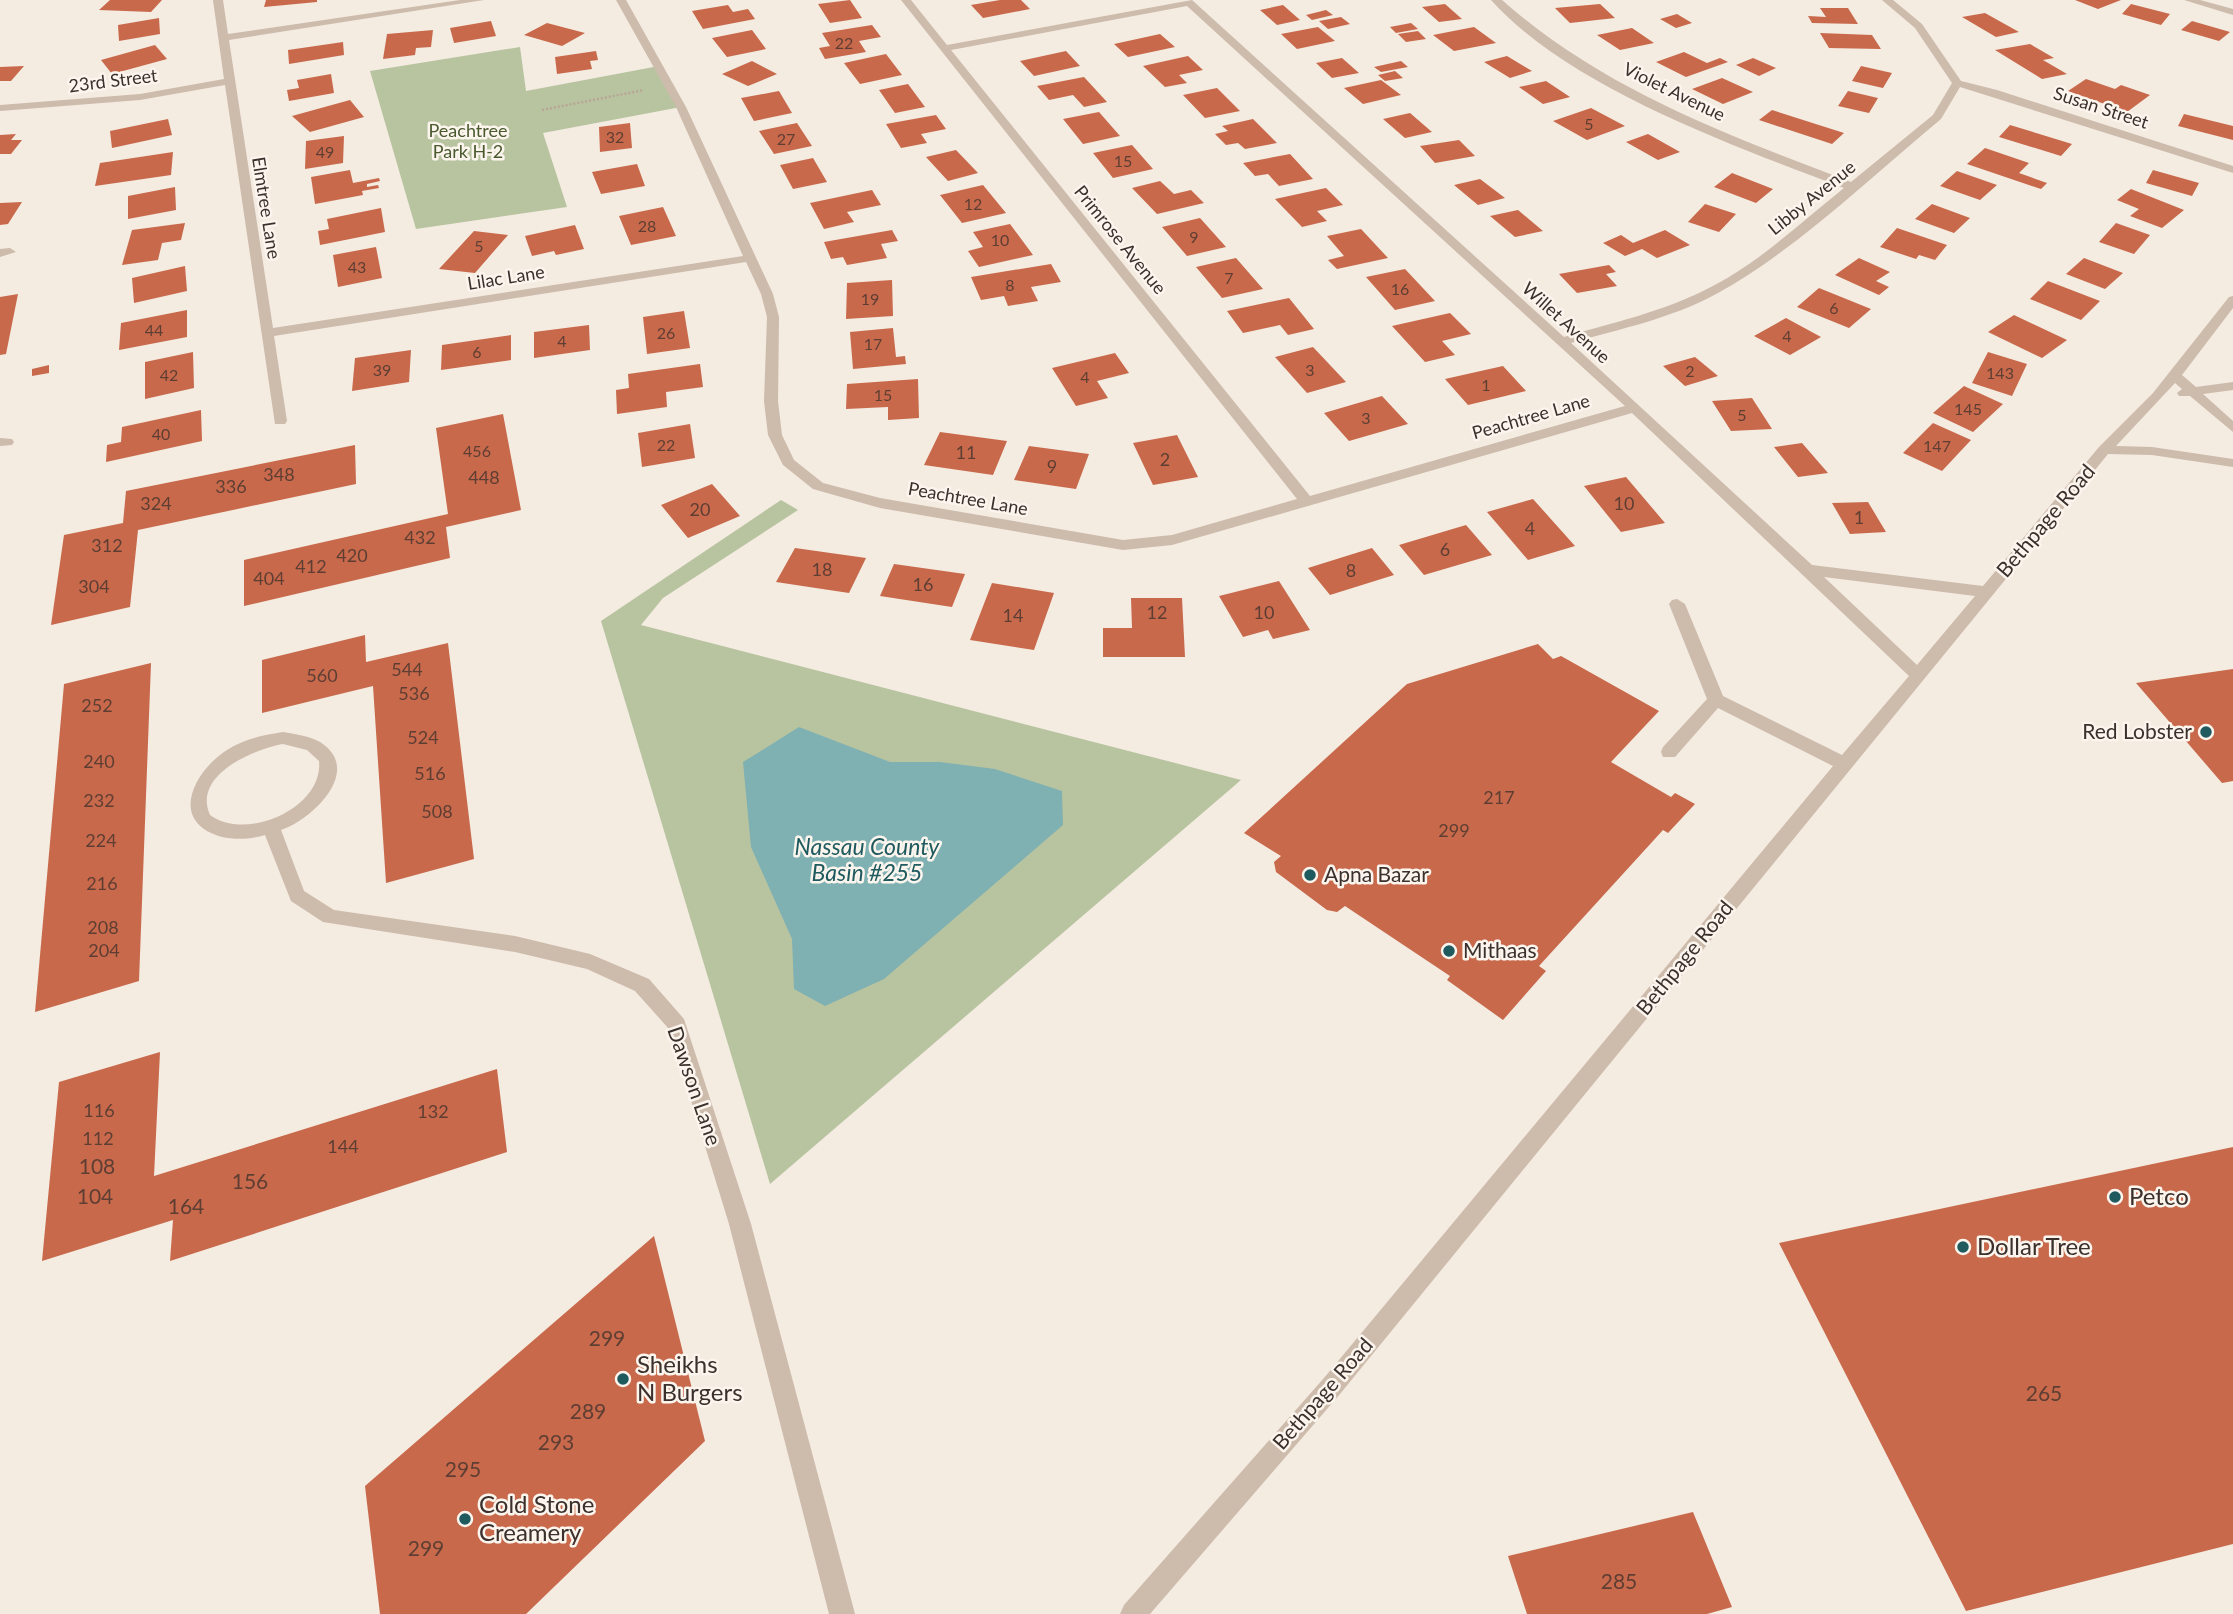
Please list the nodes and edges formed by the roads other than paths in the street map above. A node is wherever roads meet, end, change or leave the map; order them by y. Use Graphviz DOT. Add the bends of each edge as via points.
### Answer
graph roads {
  1 [pos="218,0"];
  2 [pos="479,0"];
  3 [pos="621,0"];
  4 [pos="906,0"];
  5 [pos="1496,0"];
  6 [pos="1887,0"];
  7 [pos="2189,0"];
  8 [pos="1187,1"];
  9 [pos="2233,12"];
  10 [pos="224,38"];
  11 [pos="944,48"];
  12 [pos="229,81"];
  13 [pos="1956,83"];
  14 [pos="0,108"];
  15 [pos="2233,170"];
  16 [pos="1853,187"];
  17 [pos="751,258"];
  18 [pos="2233,299"];
  19 [pos="267,333"];
  20 [pos="1561,342"];
  21 [pos="2174,374"];
  22 [pos="2233,386"];
  23 [pos="2192,391"];
  24 [pos="2158,396"];
  25 [pos="1634,408"];
  26 [pos="280,421"];
  27 [pos="2233,428"];
  28 [pos="2104,450"];
  29 [pos="2233,463"];
  30 [pos="1307,502"];
  31 [pos="1807,570"];
  32 [pos="1986,592"];
  33 [pos="1677,604"];
  34 [pos="1918,676"];
  35 [pos="1716,699"];
  36 [pos="1670,752"];
  37 [pos="1845,764"];
  38 [pos="271,828"];
  39 [pos="842,1614"];
  40 [pos="1133,1614"];
  1 -- 10 [label="street, Elmtree Lane"];
  2 -- 10 [label="street"];
  3 -- 17 [label="street, Peachtree Lane" via="669,85"];
  4 -- 11 [label="street, Primrose Avenue"];
  5 -- 16 [label="street, Violet Avenue" via="1565,54 1612,81 1751,148"];
  6 -- 13 [label="street" via="1933,44"];
  7 -- 9 [label="street"];
  8 -- 11 [label="street"];
  8 -- 20 [label="street, Willet Avenue"];
  10 -- 12 [label="street, Elmtree Lane"];
  11 -- 30 [label="street, Primrose Avenue"];
  12 -- 14 [label="street, 23rd Street" via="140,97"];
  12 -- 19 [label="street, Elmtree Lane"];
  13 -- 15 [label="street, Susan Street"];
  13 -- 16 [label="street, Libby Avenue" via="1937,117"];
  16 -- 20 [label="street, Libby Avenue" via="1759,263 1711,292 1658,314"];
  17 -- 19 [label="street, Lilac Lane"];
  17 -- 30 [label="street, Peachtree Lane" via="773,317 775,435 788,462 818,486 880,503 1123,545 1172,540"];
  18 -- 21 [label="street, Bethpage Road"];
  19 -- 26 [label="street, Elmtree Lane"];
  20 -- 25 [label="street, Willet Avenue"];
  21 -- 23 [label="street"];
  21 -- 24 [label="street, Bethpage Road"];
  22 -- 23 [label="street"];
  23 -- 24 [label="street"];
  23 -- 27 [label="street"];
  24 -- 28 [label="street, Bethpage Road"];
  25 -- 30 [label="street, Peachtree Lane"];
  25 -- 31 [label="street, Willet Avenue"];
  28 -- 29 [label="street" via="2152,451"];
  28 -- 32 [label="street, Bethpage Road"];
  31 -- 32 [label="street"];
  31 -- 34 [label="street, Willet Avenue"];
  32 -- 34 [label="street, Bethpage Road"];
  33 -- 35 [label="street"];
  34 -- 37 [label="street, Bethpage Road"];
  35 -- 36 [label="street"];
  35 -- 37 [label="street"];
  37 -- 40 [label="street, Bethpage Road" via="1332,1386"];
  38 -- 38 [label="street" via="296,816 328,781 330,763 322,749 306,740 258,742 233,753 213,769 201,787 197,806 213,826 244,834"];
  38 -- 39 [label="street, Dawson Lane" via="297,896 330,918 515,944 590,962 642,985 677,1025 740,1224"];
}
